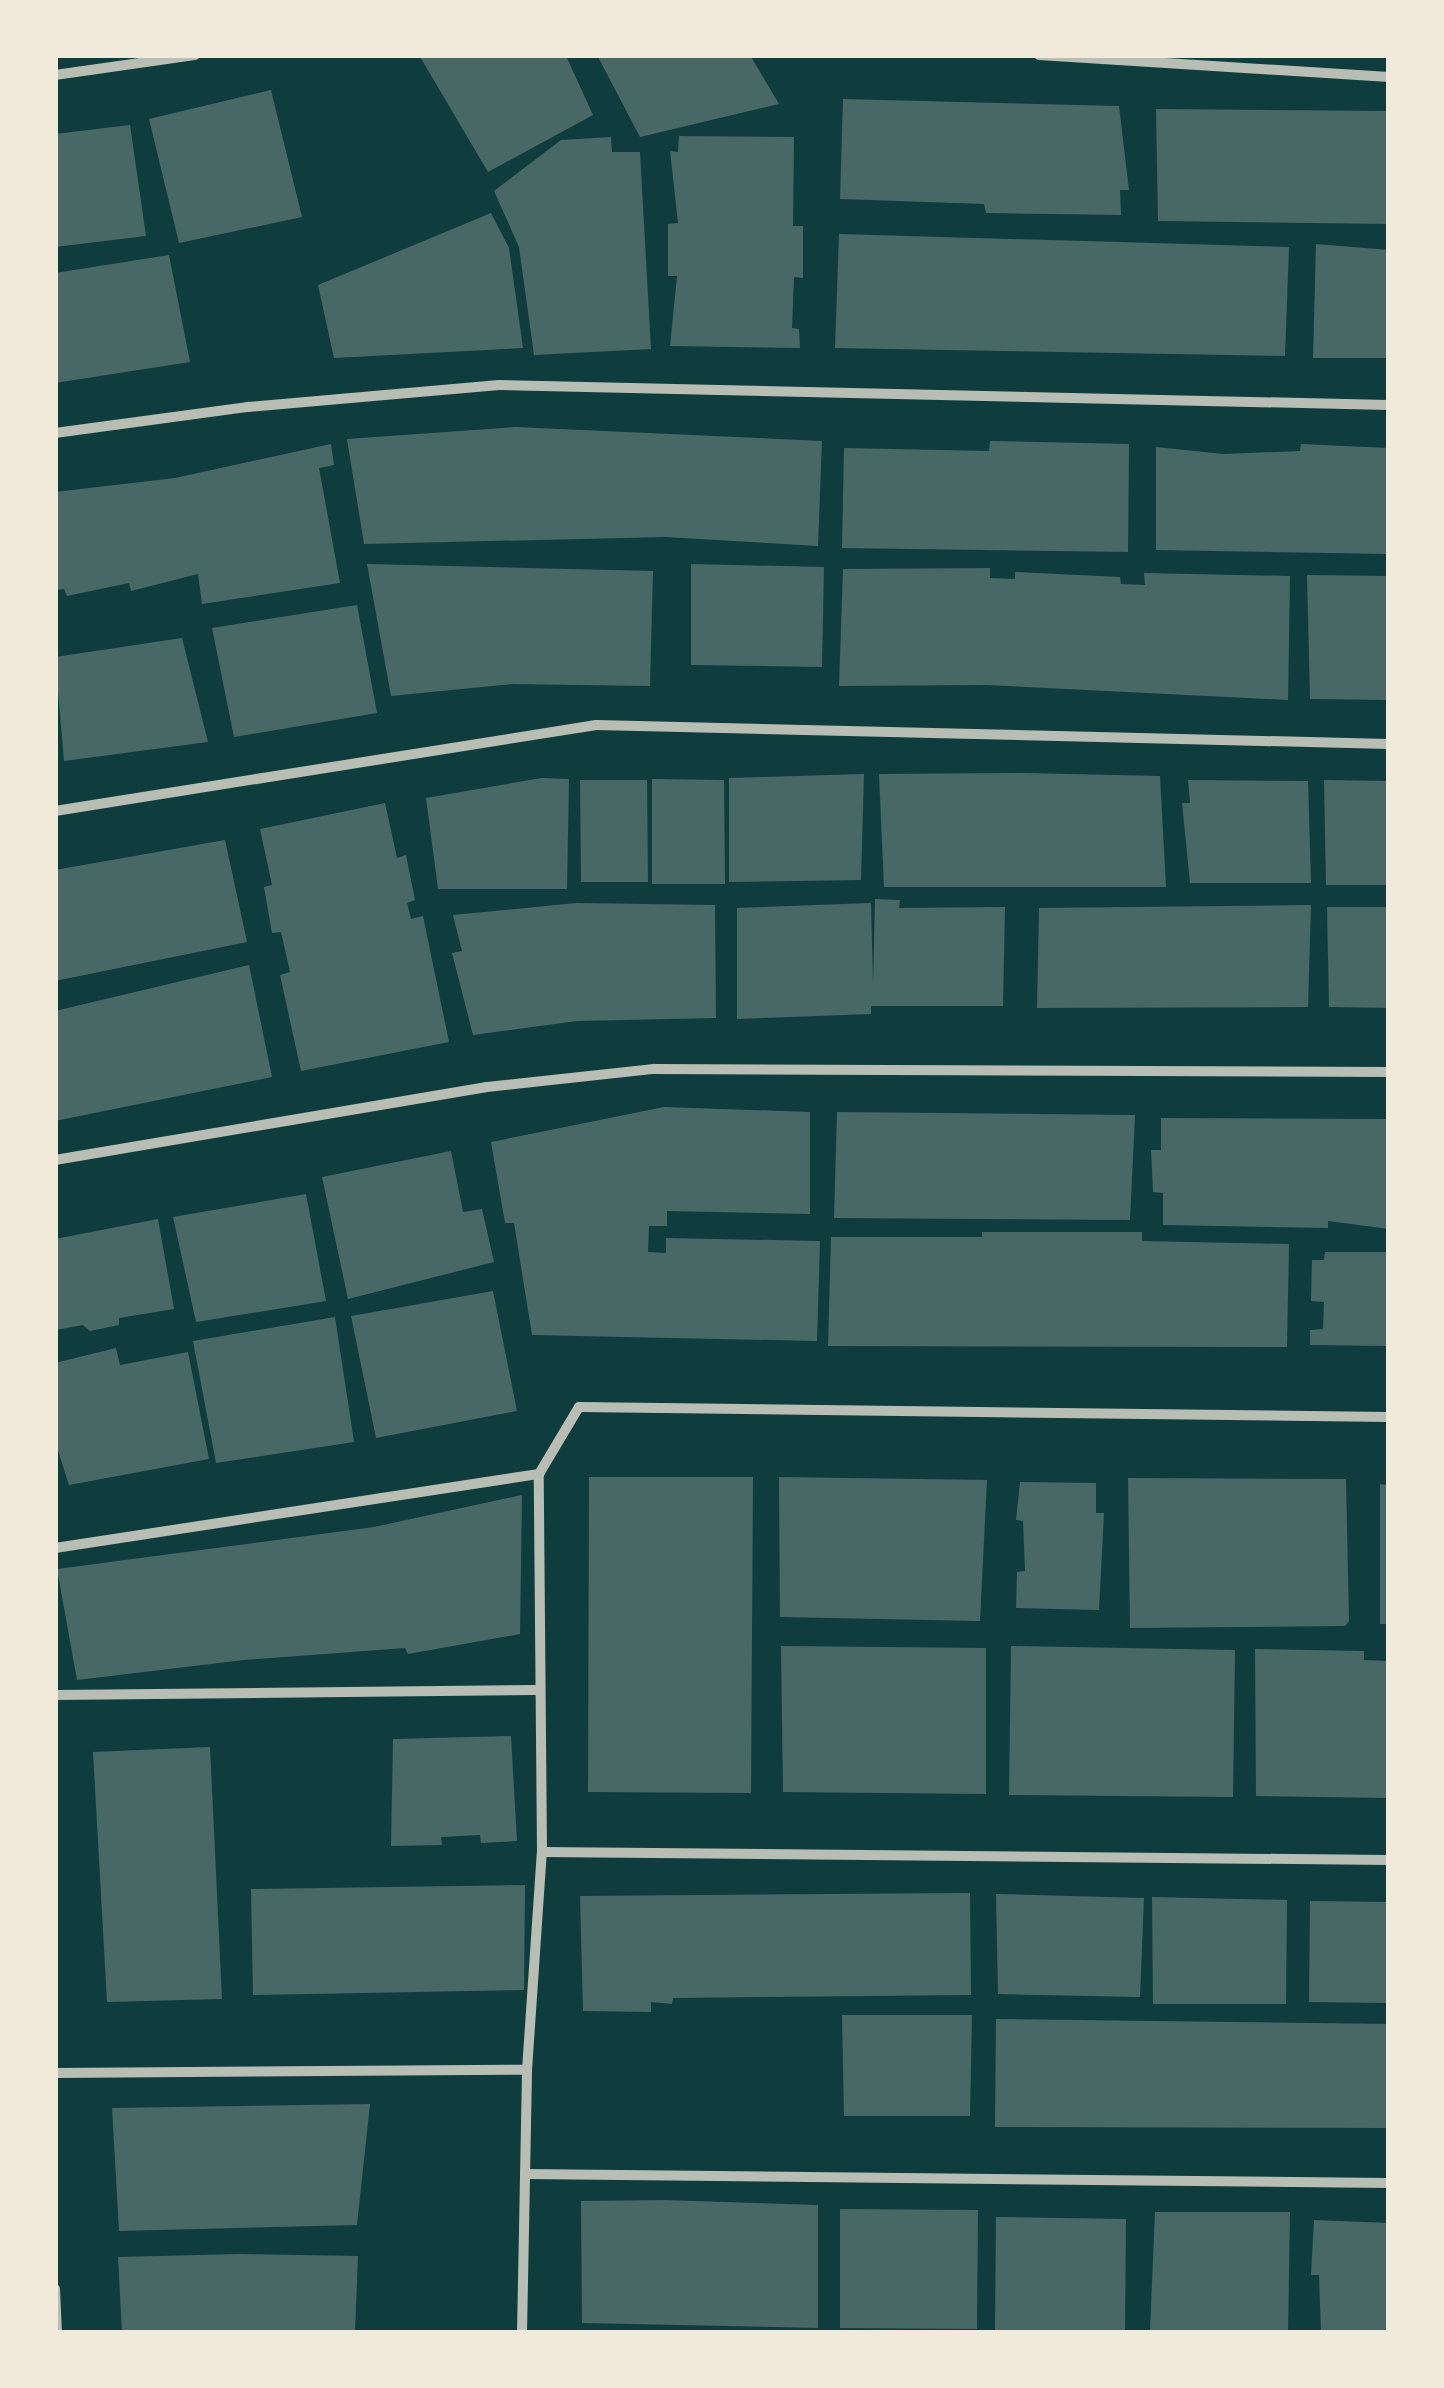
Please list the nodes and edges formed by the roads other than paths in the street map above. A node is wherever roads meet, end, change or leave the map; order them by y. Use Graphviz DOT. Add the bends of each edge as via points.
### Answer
graph roads {
  1 [pos="195,55"];
  2 [pos="1039,55"];
  3 [pos="55,75"];
  4 [pos="1389,78"];
  5 [pos="1389,404"];
  6 [pos="55,433"];
  7 [pos="1389,744"];
  8 [pos="55,811"];
  9 [pos="1389,1072"];
  10 [pos="55,1160"];
  11 [pos="1389,1417"];
  12 [pos="539,1474"];
  13 [pos="55,1548"];
  14 [pos="537,1690"];
  15 [pos="55,1695"];
  16 [pos="542,1852"];
  17 [pos="1389,1860"];
  18 [pos="527,2070"];
  19 [pos="55,2073"];
  20 [pos="524,2174"];
  21 [pos="1389,2183"];
  22 [pos="55,2289"];
  23 [pos="57,2333"];
  24 [pos="522,2333"];
  1 -- 3 [label="street"];
  2 -- 4 [label="street"];
  5 -- 6 [label="street" via="499,384"];
  7 -- 8 [label="street" via="596,725"];
  9 -- 10 [label="street" via="654,1070 487,1088"];
  11 -- 12 [label="street" via="579,1407"];
  12 -- 13 [label="street"];
  12 -- 14 [label="street"];
  14 -- 15 [label="street"];
  14 -- 16 [label="street"];
  16 -- 17 [label="street"];
  16 -- 18 [label="street"];
  18 -- 19 [label="street"];
  18 -- 20 [label="street"];
  20 -- 21 [label="street"];
  20 -- 24 [label="street"];
  22 -- 23 [label="street"];
}
